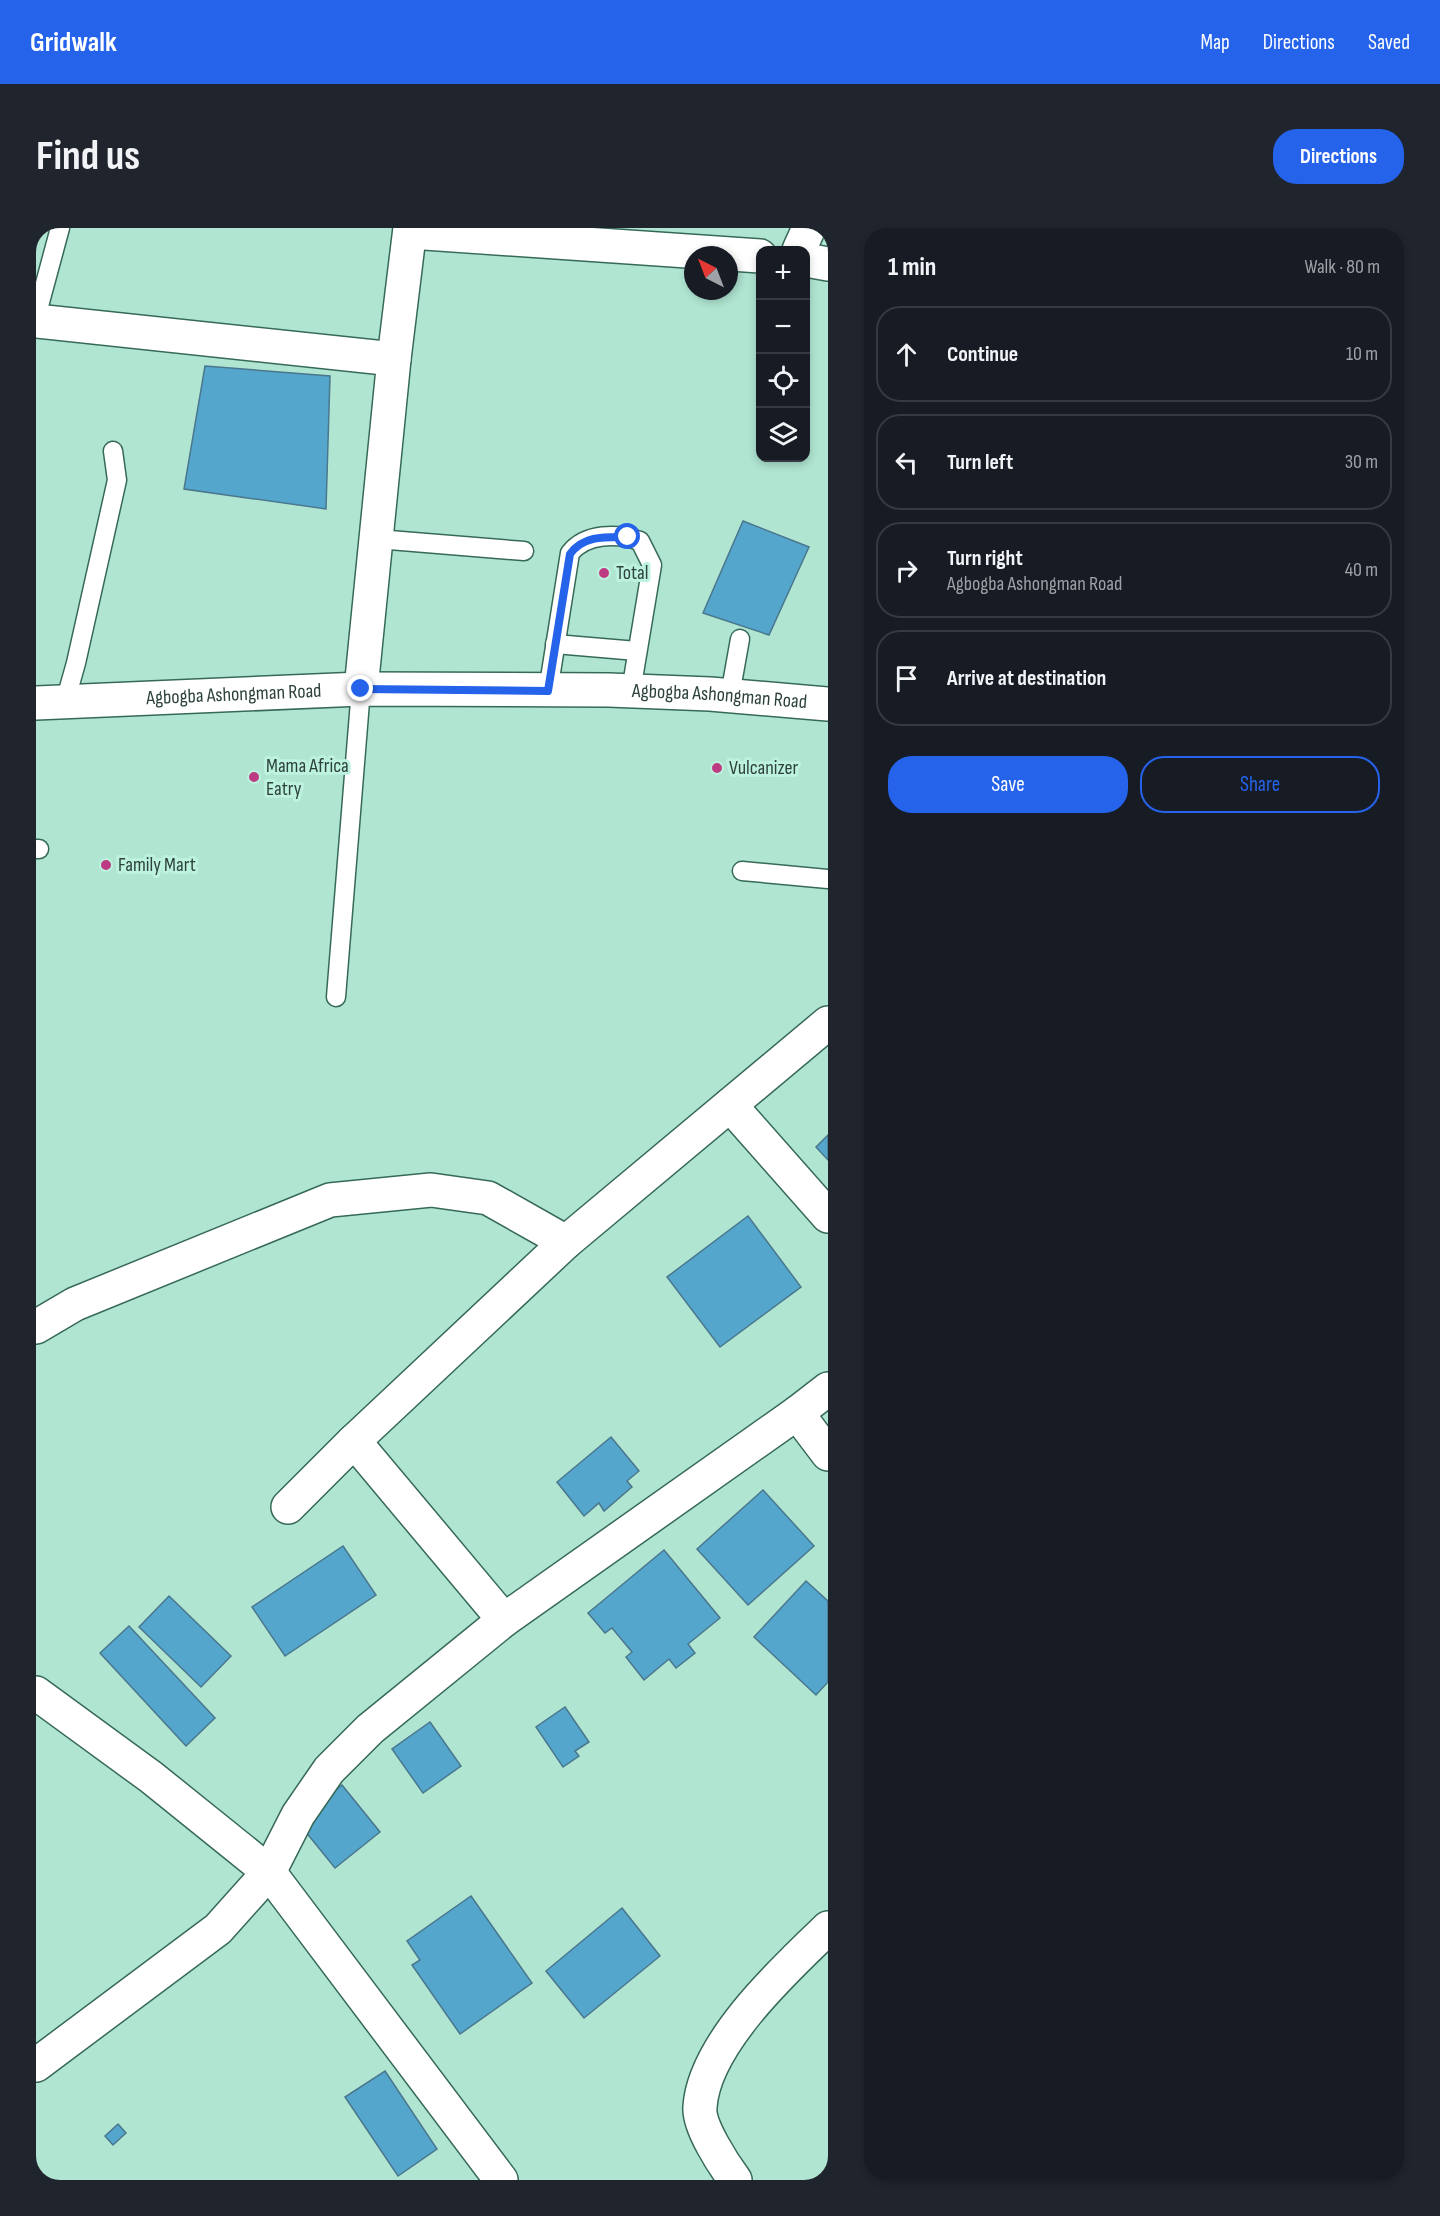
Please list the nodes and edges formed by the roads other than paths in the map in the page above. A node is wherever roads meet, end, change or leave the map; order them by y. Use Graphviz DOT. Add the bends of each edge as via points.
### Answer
graph roads {
  1 [pos="60,228"];
  2 [pos="809,228"];
  3 [pos="410,230"];
  4 [pos="801,246"];
  5 [pos="756,256"];
  6 [pos="810,261"];
  7 [pos="828,264"];
  8 [pos="36,319"];
  9 [pos="394,358"];
  10 [pos="113,451"];
  11 [pos="377,539"];
  12 [pos="524,551"];
  13 [pos="740,639"];
  14 [pos="555,644"];
  15 [pos="637,651"];
  16 [pos="361,689"];
  17 [pos="548,691"];
  18 [pos="631,691"];
  19 [pos="730,695"];
  20 [pos="50,702"];
  21 [pos="828,704"];
  22 [pos="742,871"];
  23 [pos="828,879"];
  24 [pos="336,997"];
  25 [pos="828,1023"];
  26 [pos="730,1105"];
  27 [pos="828,1216"];
  28 [pos="566,1242"];
  29 [pos="36,1327"];
  30 [pos="828,1389"];
  31 [pos="797,1413"];
  32 [pos="354,1440"];
  33 [pos="828,1454"];
  34 [pos="288,1507"];
  35 [pos="504,1620"];
  36 [pos="36,1693"];
  37 [pos="268,1872"];
  38 [pos="828,1928"];
  39 [pos="36,2065"];
  40 [pos="501,2180"];
  41 [pos="735,2180"];
  1 -- 8 [label="lane"];
  2 -- 4 [label="street"];
  3 -- 5 [label="street"];
  3 -- 9 [label="street"];
  6 -- 7 [label="street"];
  8 -- 9 [label="street"];
  9 -- 11 [label="street"];
  10 -- 20 [label="lane" via="117,480"];
  11 -- 12 [label="lane"];
  11 -- 16 [label="street"];
  13 -- 19 [label="lane"];
  14 -- 15 [label="lane"];
  14 -- 15 [label="lane" via="570,554 587,540 628,537 640,541 652,565"];
  14 -- 17 [label="lane"];
  15 -- 18 [label="lane"];
  16 -- 17 [label="street, Agbogba Ashongman Road"];
  16 -- 20 [label="street, Agbogba Ashongman Road"];
  16 -- 24 [label="lane"];
  17 -- 18 [label="street, Agbogba Ashongman Road"];
  18 -- 19 [label="street, Agbogba Ashongman Road"];
  19 -- 21 [label="street, Agbogba Ashongman Road"];
  22 -- 23 [label="lane"];
  25 -- 26 [label="street"];
  26 -- 27 [label="street"];
  26 -- 28 [label="street"];
  28 -- 29 [label="street" via="488,1198 430,1190 330,1200 75,1304"];
  28 -- 32 [label="street"];
  30 -- 31 [label="street"];
  31 -- 33 [label="street"];
  31 -- 35 [label="street"];
  32 -- 34 [label="street"];
  32 -- 35 [label="street"];
  35 -- 37 [label="street" via="370,1729 329,1770 298,1815"];
  36 -- 37 [label="street" via="151,1777"];
  37 -- 39 [label="street" via="218,1929"];
  37 -- 40 [label="street"];
  38 -- 41 [label="street" via="775,1978 714,2058 699,2108 717,2156"];
}
